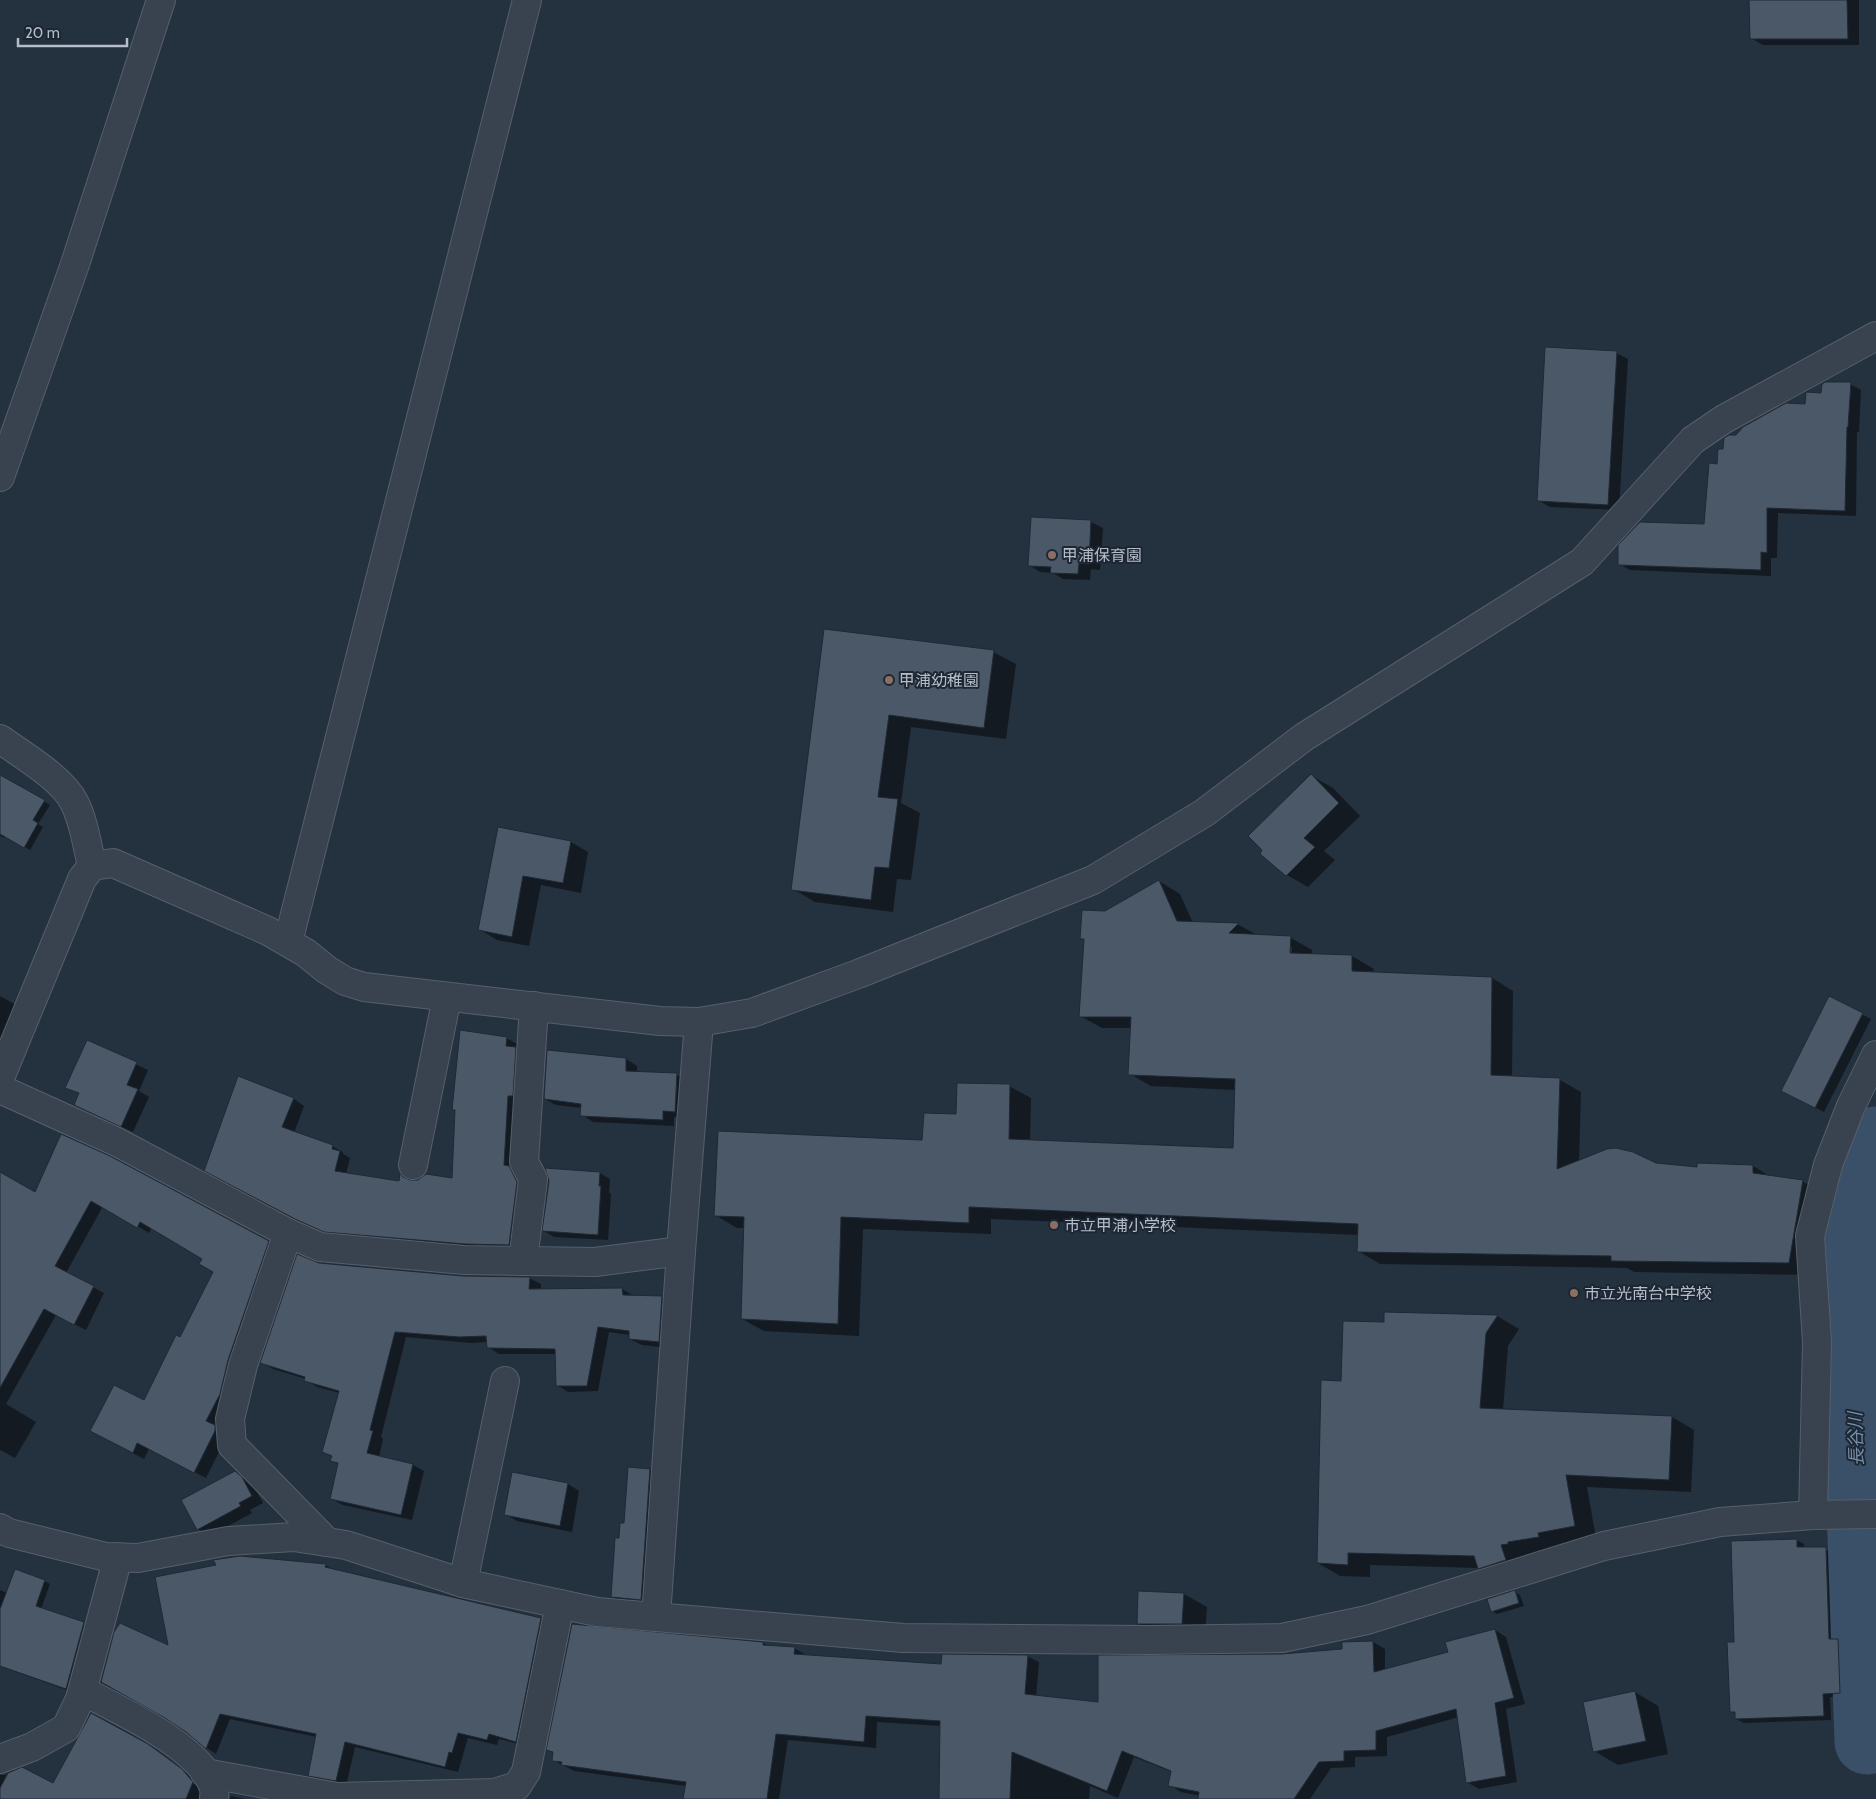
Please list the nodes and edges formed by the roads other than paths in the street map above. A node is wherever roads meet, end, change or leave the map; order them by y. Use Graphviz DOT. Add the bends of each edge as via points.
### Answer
graph roads {
  1 [pos="161,0"];
  2 [pos="527,0"];
  3 [pos="1876,336"];
  4 [pos="0,477"];
  5 [pos="0,739"];
  6 [pos="92,866"];
  7 [pos="288,942"];
  8 [pos="447,996"];
  9 [pos="534,1006"];
  10 [pos="699,1022"];
  11 [pos="1876,1055"];
  12 [pos="0,1078"];
  13 [pos="0,1089"];
  14 [pos="413,1165"];
  15 [pos="288,1233"];
  16 [pos="681,1252"];
  17 [pos="523,1260"];
  18 [pos="505,1380"];
  19 [pos="1874,1514"];
  20 [pos="1825,1515"];
  21 [pos="3,1538"];
  22 [pos="327,1542"];
  23 [pos="118,1557"];
  24 [pos="463,1584"];
  25 [pos="560,1604"];
  26 [pos="656,1617"];
  27 [pos="83,1691"];
  28 [pos="0,1759"];
  29 [pos="205,1773"];
  30 [pos="214,1799"];
  1 -- 4 [label="street" via="75,264"];
  2 -- 7 [label="street"];
  3 -- 10 [label="street" via="1724,419 1693,440 1582,562 1304,737 1204,813 1093,880 752,1013"];
  5 -- 6 [label="street" via="60,782 74,801"];
  6 -- 7 [label="street" via="112,863"];
  6 -- 12 [label="street" via="82,880"];
  7 -- 8 [label="street" via="345,981 364,987"];
  8 -- 9 [label="street"];
  8 -- 14 [label="street"];
  9 -- 10 [label="street" via="660,1021"];
  9 -- 17 [label="street" via="524,1162 533,1179"];
  10 -- 16 [label="street"];
  11 -- 20 [label="street" via="1851,1106 1828,1165 1810,1236"];
  13 -- 15 [label="street" via="117,1142"];
  15 -- 17 [label="street" via="320,1247 464,1260"];
  15 -- 22 [label="street" via="243,1365 230,1419 232,1445"];
  16 -- 17 [label="street" via="595,1262"];
  16 -- 26 [label="street"];
  18 -- 24 [label="street"];
  19 -- 20 [label="street"];
  20 -- 26 [label="street" via="1720,1522 1604,1546 1367,1620 1282,1638 903,1638"];
  21 -- 23 [label="street"];
  22 -- 23 [label="street" via="294,1537 228,1541 138,1558"];
  22 -- 24 [label="street" via="346,1545"];
  23 -- 27 [label="street"];
  24 -- 25 [label="street"];
  25 -- 26 [label="street" via="598,1612"];
  25 -- 29 [label="street" via="526,1772 517,1786 494,1793 337,1797"];
  27 -- 28 [label="street" via="66,1728 32,1747"];
  27 -- 29 [label="street" via="156,1728"];
  29 -- 30 [label="street" via="214,1788"];
}
